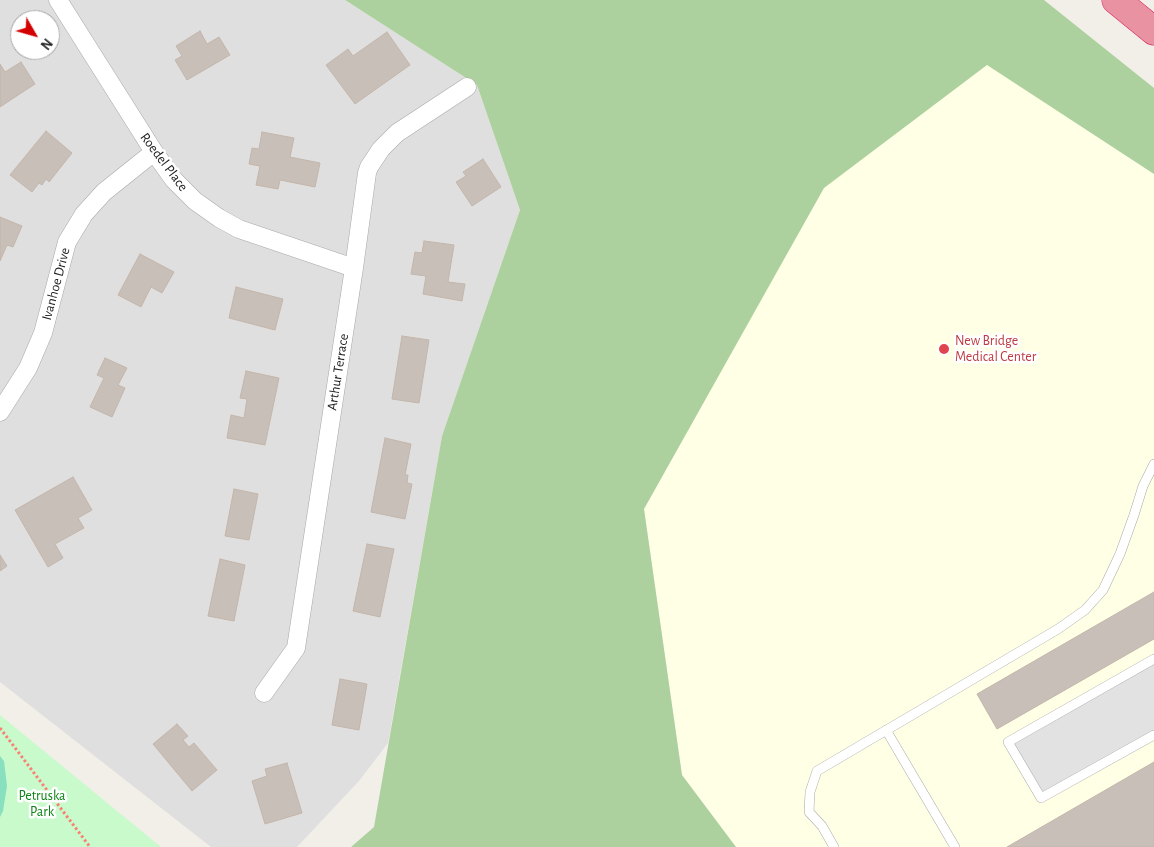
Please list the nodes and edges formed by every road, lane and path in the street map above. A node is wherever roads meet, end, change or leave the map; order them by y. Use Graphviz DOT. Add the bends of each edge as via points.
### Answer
graph roads {
  1 [pos="58,0"];
  2 [pos="1116,0"];
  3 [pos="1154,32"];
  4 [pos="467,87"];
  5 [pos="154,152"];
  6 [pos="354,268"];
  7 [pos="0,412"];
  8 [pos="1154,464"];
  9 [pos="1154,659"];
  10 [pos="264,693"];
  11 [pos="0,728"];
  12 [pos="886,730"];
  13 [pos="1154,734"];
  14 [pos="90,847"];
  15 [pos="834,847"];
  16 [pos="955,847"];
  1 -- 5 [label="street, Roedel Place"];
  2 -- 3 [label="highway"];
  4 -- 6 [label="street, Arthur Terrace" via="397,133 369,167"];
  5 -- 6 [label="street, Roedel Place" via="174,180 219,218 239,229"];
  5 -- 7 [label="street, Ivanhoe Drive" via="104,192 84,214 67,242 43,333 28,368"];
  6 -- 10 [label="street, Arthur Terrace" via="296,648"];
  8 -- 12 [label="lane" via="1103,590 1085,610"];
  9 -- 13 [label="lane" via="1008,742 1041,798"];
  11 -- 14 [label="path"];
  12 -- 15 [label="lane" via="817,771 810,792 809,812"];
  12 -- 16 [label="lane"];
}
